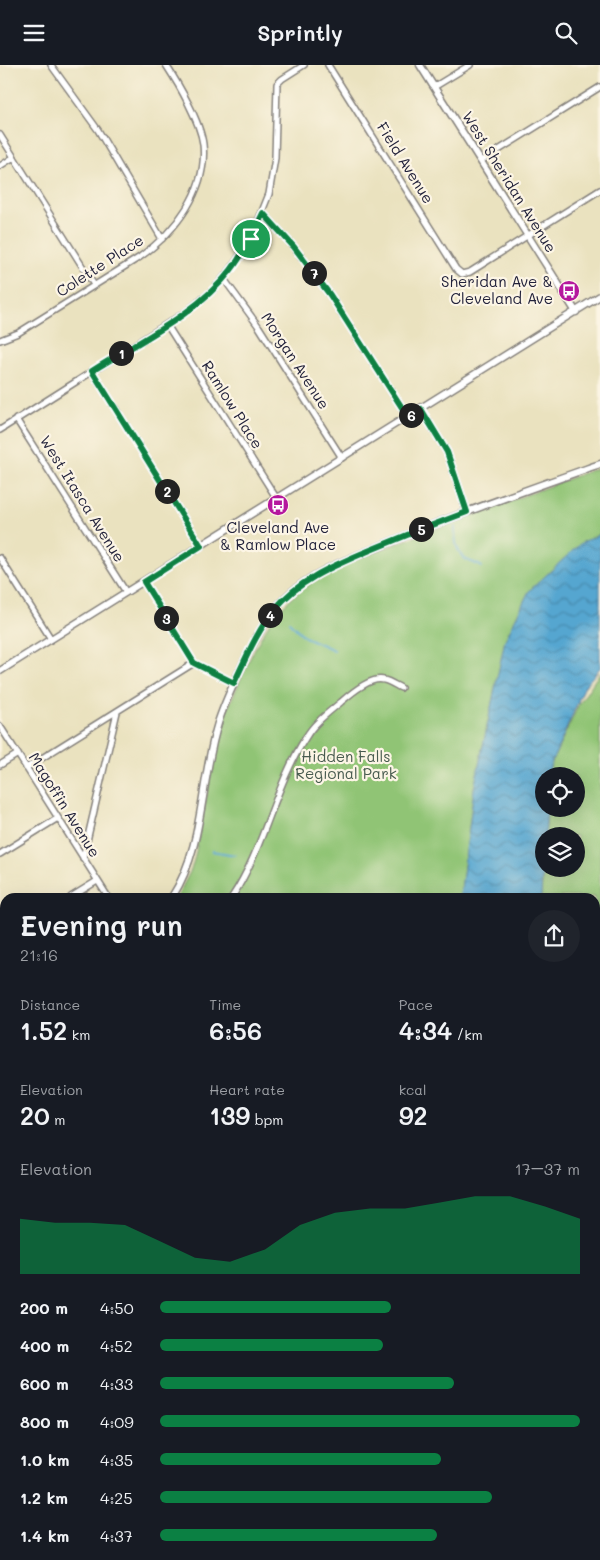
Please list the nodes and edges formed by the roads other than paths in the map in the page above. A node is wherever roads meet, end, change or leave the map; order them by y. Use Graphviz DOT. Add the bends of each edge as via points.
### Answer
graph roads {
  1 [pos="51,65"];
  2 [pos="166,65"];
  3 [pos="304,65"];
  4 [pos="328,65"];
  5 [pos="420,65"];
  6 [pos="470,65"];
  7 [pos="434,87"];
  8 [pos="600,87"];
  9 [pos="0,135"];
  10 [pos="14,157"];
  11 [pos="481,161"];
  12 [pos="0,166"];
  13 [pos="600,190"];
  14 [pos="263,213"];
  15 [pos="528,235"];
  16 [pos="162,239"];
  17 [pos="224,279"];
  18 [pos="94,285"];
  19 [pos="600,296"];
  20 [pos="576,312"];
  21 [pos="167,325"];
  22 [pos="0,341"];
  23 [pos="92,371"];
  24 [pos="421,409"];
  25 [pos="408,417"];
  26 [pos="16,419"];
  27 [pos="0,430"];
  28 [pos="342,458"];
  29 [pos="600,464"];
  30 [pos="277,499"];
  31 [pos="467,512"];
  32 [pos="201,546"];
  33 [pos="0,558"];
  34 [pos="144,582"];
  35 [pos="126,592"];
  36 [pos="51,639"];
  37 [pos="194,663"];
  38 [pos="0,671"];
  39 [pos="234,683"];
  40 [pos="401,688"];
  41 [pos="117,712"];
  42 [pos="0,727"];
  43 [pos="18,754"];
  44 [pos="0,765"];
  45 [pos="26,768"];
  46 [pos="58,818"];
  47 [pos="0,854"];
  48 [pos="83,858"];
  49 [pos="97,881"];
  50 [pos="78,893"];
  51 [pos="105,893"];
  52 [pos="174,893"];
  53 [pos="234,893"];
  1 -- 16 [label="street" via="98,130"];
  2 -- 16 [label="street, Colette Place" via="200,133 203,156 198,183 188,206"];
  3 -- 14 [label="street" via="277,84 275,158"];
  4 -- 15 [label="street, Field Avenue" via="456,269 462,274 470,272"];
  5 -- 7 [label="street, West Sheridan Avenue"];
  6 -- 7 [label="street"];
  7 -- 11 [label="street, West Sheridan Avenue"];
  8 -- 11 [label="street"];
  9 -- 10 [label="street"];
  10 -- 12 [label="street"];
  10 -- 18 [label="street"];
  11 -- 15 [label="street, West Sheridan Avenue"];
  13 -- 15 [label="street"];
  14 -- 17 [label="street" via="246,247"];
  14 -- 25 [label="street" via="330,295"];
  15 -- 20 [label="street, West Sheridan Avenue"];
  16 -- 18 [label="street, Colette Place" via="140,257"];
  17 -- 21 [label="street" via="200,302"];
  17 -- 28 [label="street, Morgan Avenue" via="259,327"];
  18 -- 22 [label="street, Colette Place"];
  19 -- 20 [label="street"];
  20 -- 24 [label="street"];
  21 -- 23 [label="street"];
  21 -- 30 [label="street, Ramlow Place"];
  23 -- 26 [label="street"];
  23 -- 32 [label="street"];
  24 -- 25 [label="street"];
  24 -- 31 [label="street" via="447,452"];
  25 -- 28 [label="street"];
  26 -- 27 [label="street"];
  26 -- 35 [label="street, West Itasca Avenue"];
  28 -- 30 [label="street"];
  29 -- 31 [label="street"];
  30 -- 32 [label="street"];
  31 -- 39 [label="street" via="326,569 299,586 266,620"];
  32 -- 34 [label="street"];
  33 -- 36 [label="street"];
  34 -- 35 [label="street"];
  34 -- 37 [label="street"];
  35 -- 36 [label="street"];
  36 -- 38 [label="street"];
  37 -- 39 [label="street"];
  37 -- 41 [label="street"];
  39 -- 52 [label="street" via="214,736 188,868"];
  40 -- 53 [label="street" via="383,679 372,681 353,692 306,736"];
  41 -- 45 [label="street"];
  41 -- 48 [label="street"];
  42 -- 43 [label="street, Magoffin Avenue"];
  43 -- 44 [label="street"];
  43 -- 45 [label="street, Magoffin Avenue"];
  45 -- 46 [label="street, Magoffin Avenue"];
  46 -- 47 [label="street"];
  46 -- 48 [label="street, Magoffin Avenue"];
  48 -- 49 [label="street, Magoffin Avenue"];
  49 -- 50 [label="street"];
  49 -- 51 [label="street, Magoffin Avenue"];
}
